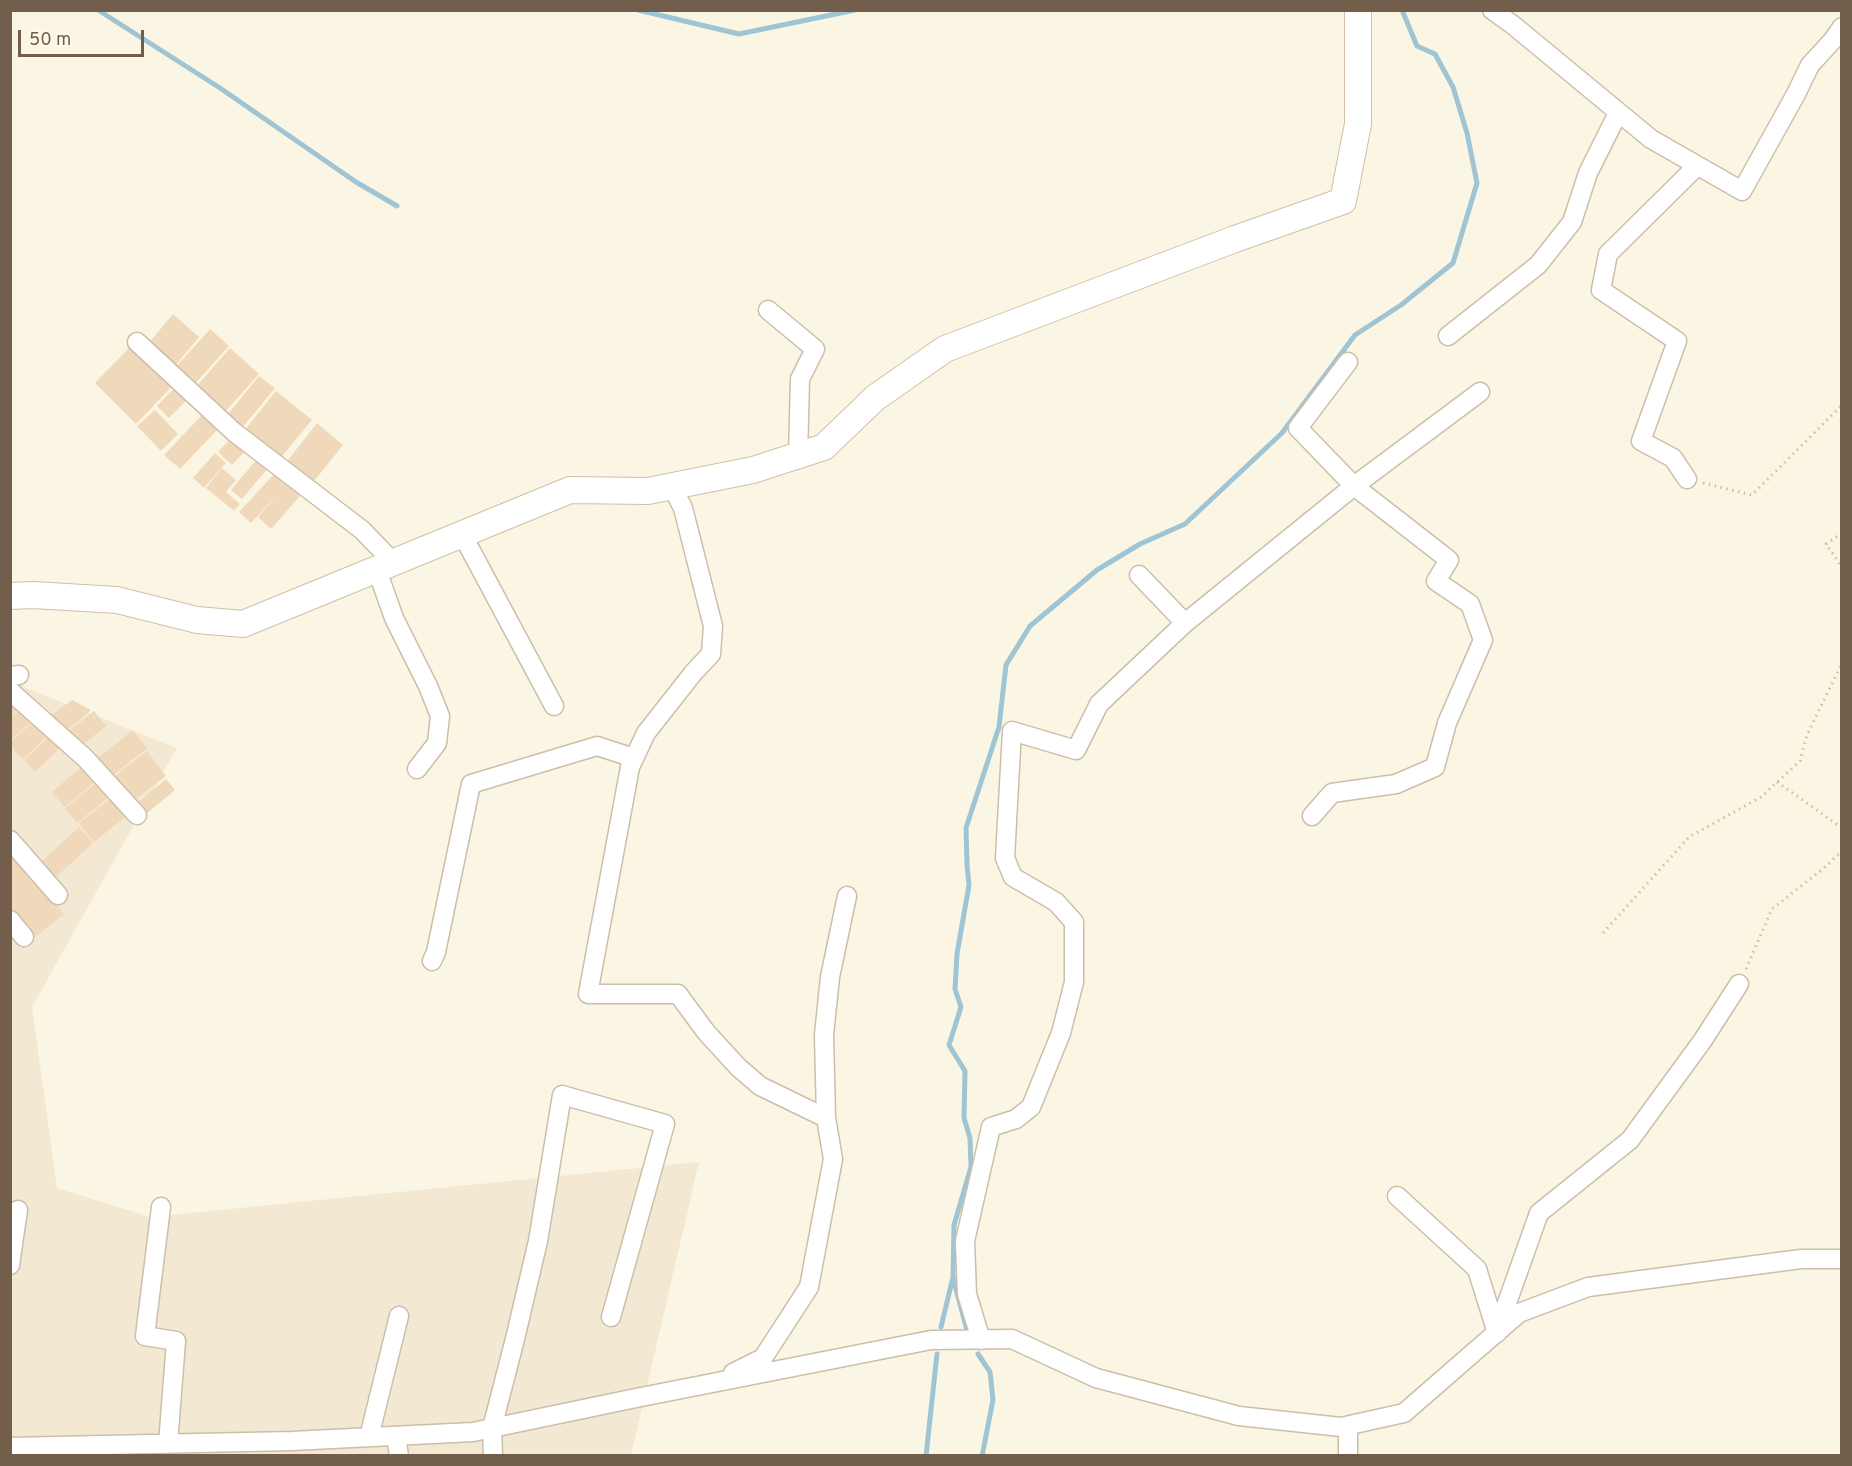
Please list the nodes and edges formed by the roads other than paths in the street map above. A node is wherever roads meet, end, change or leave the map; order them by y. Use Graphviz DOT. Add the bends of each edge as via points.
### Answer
graph roads {
  1 [pos="1358,10"];
  2 [pos="1492,10"];
  3 [pos="1842,27"];
  4 [pos="1618,113"];
  5 [pos="1697,166"];
  6 [pos="768,310"];
  7 [pos="1448,336"];
  8 [pos="137,342"];
  9 [pos="1348,362"];
  10 [pos="1480,392"];
  11 [pos="798,455"];
  12 [pos="1686,479"];
  13 [pos="672,486"];
  14 [pos="1354,486"];
  15 [pos="462,534"];
  16 [pos="385,566"];
  17 [pos="1139,575"];
  18 [pos="10,596"];
  19 [pos="1185,623"];
  20 [pos="13,681"];
  21 [pos="554,706"];
  22 [pos="634,758"];
  23 [pos="417,769"];
  24 [pos="137,815"];
  25 [pos="1312,816"];
  26 [pos="10,840"];
  27 [pos="58,895"];
  28 [pos="848,896"];
  29 [pos="10,920"];
  30 [pos="24,937"];
  31 [pos="432,961"];
  32 [pos="1739,984"];
  33 [pos="826,1118"];
  34 [pos="1397,1196"];
  35 [pos="161,1207"];
  36 [pos="18,1210"];
  37 [pos="1842,1259"];
  38 [pos="10,1265"];
  39 [pos="399,1316"];
  40 [pos="611,1317"];
  41 [pos="1497,1333"];
  42 [pos="981,1340"];
  43 [pos="716,1382"];
  44 [pos="1348,1426"];
  45 [pos="492,1428"];
  46 [pos="396,1436"];
  47 [pos="369,1437"];
  48 [pos="168,1444"];
  49 [pos="322,1447"];
  50 [pos="10,1448"];
  51 [pos="214,1449"];
  52 [pos="399,1455"];
  53 [pos="493,1455"];
  54 [pos="1348,1455"];
  1 -- 11 [label="street" via="1358,124 1343,201 945,349 875,398 824,447"];
  2 -- 4 [label="street"];
  3 -- 5 [label="street" via="1810,64 1742,191"];
  4 -- 5 [label="street" via="1650,139"];
  4 -- 7 [label="street" via="1588,173 1572,222 1538,265"];
  5 -- 12 [label="street" via="1608,254 1601,290 1677,341 1641,441 1674,458"];
  6 -- 11 [label="street" via="815,349 800,379"];
  8 -- 16 [label="street" via="234,432 362,530"];
  9 -- 14 [label="street" via="1298,428"];
  10 -- 14 [label="street"];
  11 -- 13 [label="street" via="753,470"];
  13 -- 15 [label="street" via="648,491 570,490"];
  13 -- 22 [label="street" via="683,508 713,626 711,654 646,733"];
  14 -- 19 [label="street"];
  14 -- 25 [label="street" via="1449,560 1436,581 1470,604 1483,640 1446,723 1435,767 1396,784 1332,793"];
  15 -- 16 [label="street"];
  15 -- 21 [label="street"];
  16 -- 18 [label="street" via="243,624 197,620 117,600"];
  16 -- 23 [label="street" via="394,618 440,716 437,743"];
  17 -- 19 [label="street"];
  19 -- 42 [label="street" via="1099,704 1076,750 1012,730 1005,858 1013,876 1056,902 1074,922 1074,982 1061,1033 1031,1107 1016,1119 990,1127 965,1240 968,1294"];
  20 -- 24 [label="street"];
  22 -- 31 [label="street" via="597,746 471,784"];
  22 -- 33 [label="street" via="588,994 678,994 706,1032 760,1086"];
  26 -- 27 [label="street"];
  28 -- 33 [label="street" via="830,977 824,1035"];
  29 -- 30 [label="street"];
  32 -- 41 [label="street" via="1630,1140 1539,1213"];
  33 -- 43 [label="street" via="833,1159 809,1287 763,1358"];
  34 -- 41 [label="street" via="1477,1269"];
  35 -- 48 [label="street" via="145,1336 176,1341"];
  36 -- 38 [label="street"];
  37 -- 41 [label="street" via="1801,1259 1588,1287 1519,1313"];
  39 -- 47 [label="street"];
  40 -- 45 [label="street" via="665,1124 562,1095 538,1240"];
  41 -- 44 [label="street" via="1404,1413"];
  42 -- 43 [label="street" via="931,1340"];
  42 -- 44 [label="street" via="1012,1339 1096,1378 1239,1416"];
  43 -- 45 [label="street"];
  44 -- 54 [label="street"];
  45 -- 46 [label="street"];
  45 -- 53 [label="street"];
  46 -- 47 [label="street"];
  46 -- 52 [label="street"];
  47 -- 49 [label="street"];
  48 -- 50 [label="street"];
  48 -- 51 [label="street"];
  49 -- 51 [label="street"];
}
